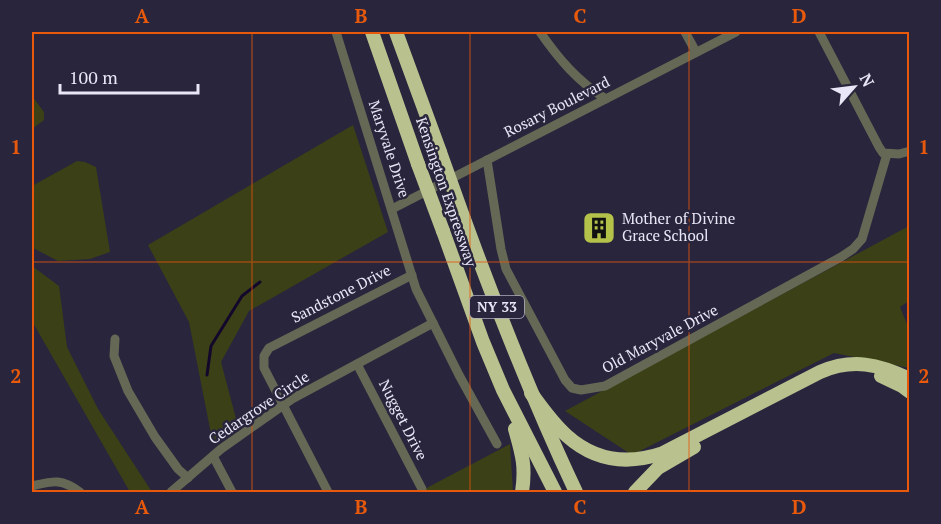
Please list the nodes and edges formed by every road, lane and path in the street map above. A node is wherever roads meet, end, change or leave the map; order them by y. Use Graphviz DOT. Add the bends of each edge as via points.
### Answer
graph roads {
  1 [pos="336,32"];
  2 [pos="372,32"];
  3 [pos="396,32"];
  4 [pos="540,32"];
  5 [pos="685,32"];
  6 [pos="736,32"];
  7 [pos="819,32"];
  8 [pos="696,52"];
  9 [pos="606,99"];
  10 [pos="909,151"];
  11 [pos="889,154"];
  12 [pos="488,160"];
  13 [pos="392,209"];
  14 [pos="412,275"];
  15 [pos="433,323"];
  16 [pos="115,339"];
  17 [pos="357,364"];
  18 [pos="909,379"];
  19 [pos="503,390"];
  20 [pos="909,392"];
  21 [pos="531,393"];
  22 [pos="284,405"];
  23 [pos="497,444"];
  24 [pos="213,456"];
  25 [pos="188,478"];
  26 [pos="32,486"];
  27 [pos="422,489"];
  28 [pos="80,492"];
  29 [pos="171,492"];
  30 [pos="232,492"];
  31 [pos="328,492"];
  32 [pos="522,492"];
  33 [pos="555,492"];
  34 [pos="576,492"];
  35 [pos="635,492"];
  1 -- 13 [label="street, Maryvale Drive"];
  2 -- 19 [label="highway, Kensington Expressway / NY 33, bridge"];
  3 -- 21 [label="highway, Kensington Expressway / NY 33, bridge"];
  4 -- 9 [label="street" via="567,67"];
  5 -- 8 [label="street"];
  6 -- 8 [label="street, Rosary Boulevard"];
  7 -- 11 [label="street" via="879,147"];
  8 -- 9 [label="street, Rosary Boulevard"];
  9 -- 12 [label="street, Rosary Boulevard"];
  10 -- 11 [label="street"];
  11 -- 12 [label="street, Old Maryvale Drive" via="861,239 853,249 605,386 581,390 572,388 565,380 506,269"];
  12 -- 13 [label="street, Rosary Boulevard"];
  13 -- 14 [label="street, Maryvale Drive"];
  14 -- 15 [label="street, Sandstone Drive"];
  14 -- 22 [label="street, Sandstone Drive" via="269,348 264,368"];
  15 -- 17 [label="street, Cedargrove Circle"];
  15 -- 23 [label="street, Sandstone Drive"];
  16 -- 25 [label="street" via="114,356 128,391 155,438"];
  17 -- 22 [label="street, Cedargrove Circle"];
  17 -- 27 [label="street, Nugget Drive"];
  18 -- 21 [label="highway" via="876,366 832,367 663,453 635,460 606,457 578,445"];
  19 -- 32 [label="highway" via="523,454"];
  19 -- 33 [label="highway, Kensington Expressway / NY 33"];
  20 -- 35 [label="highway" via="874,374 838,373 821,379 672,459"];
  21 -- 34 [label="highway, Kensington Expressway / NY 33"];
  22 -- 24 [label="street, Cedargrove Circle"];
  22 -- 31 [label="street, Sandstone Drive"];
  24 -- 25 [label="street, Cedargrove Circle"];
  24 -- 30 [label="street"];
  25 -- 29 [label="street, Cedargrove Circle"];
  26 -- 28 [label="street" via="69,484"];
}
